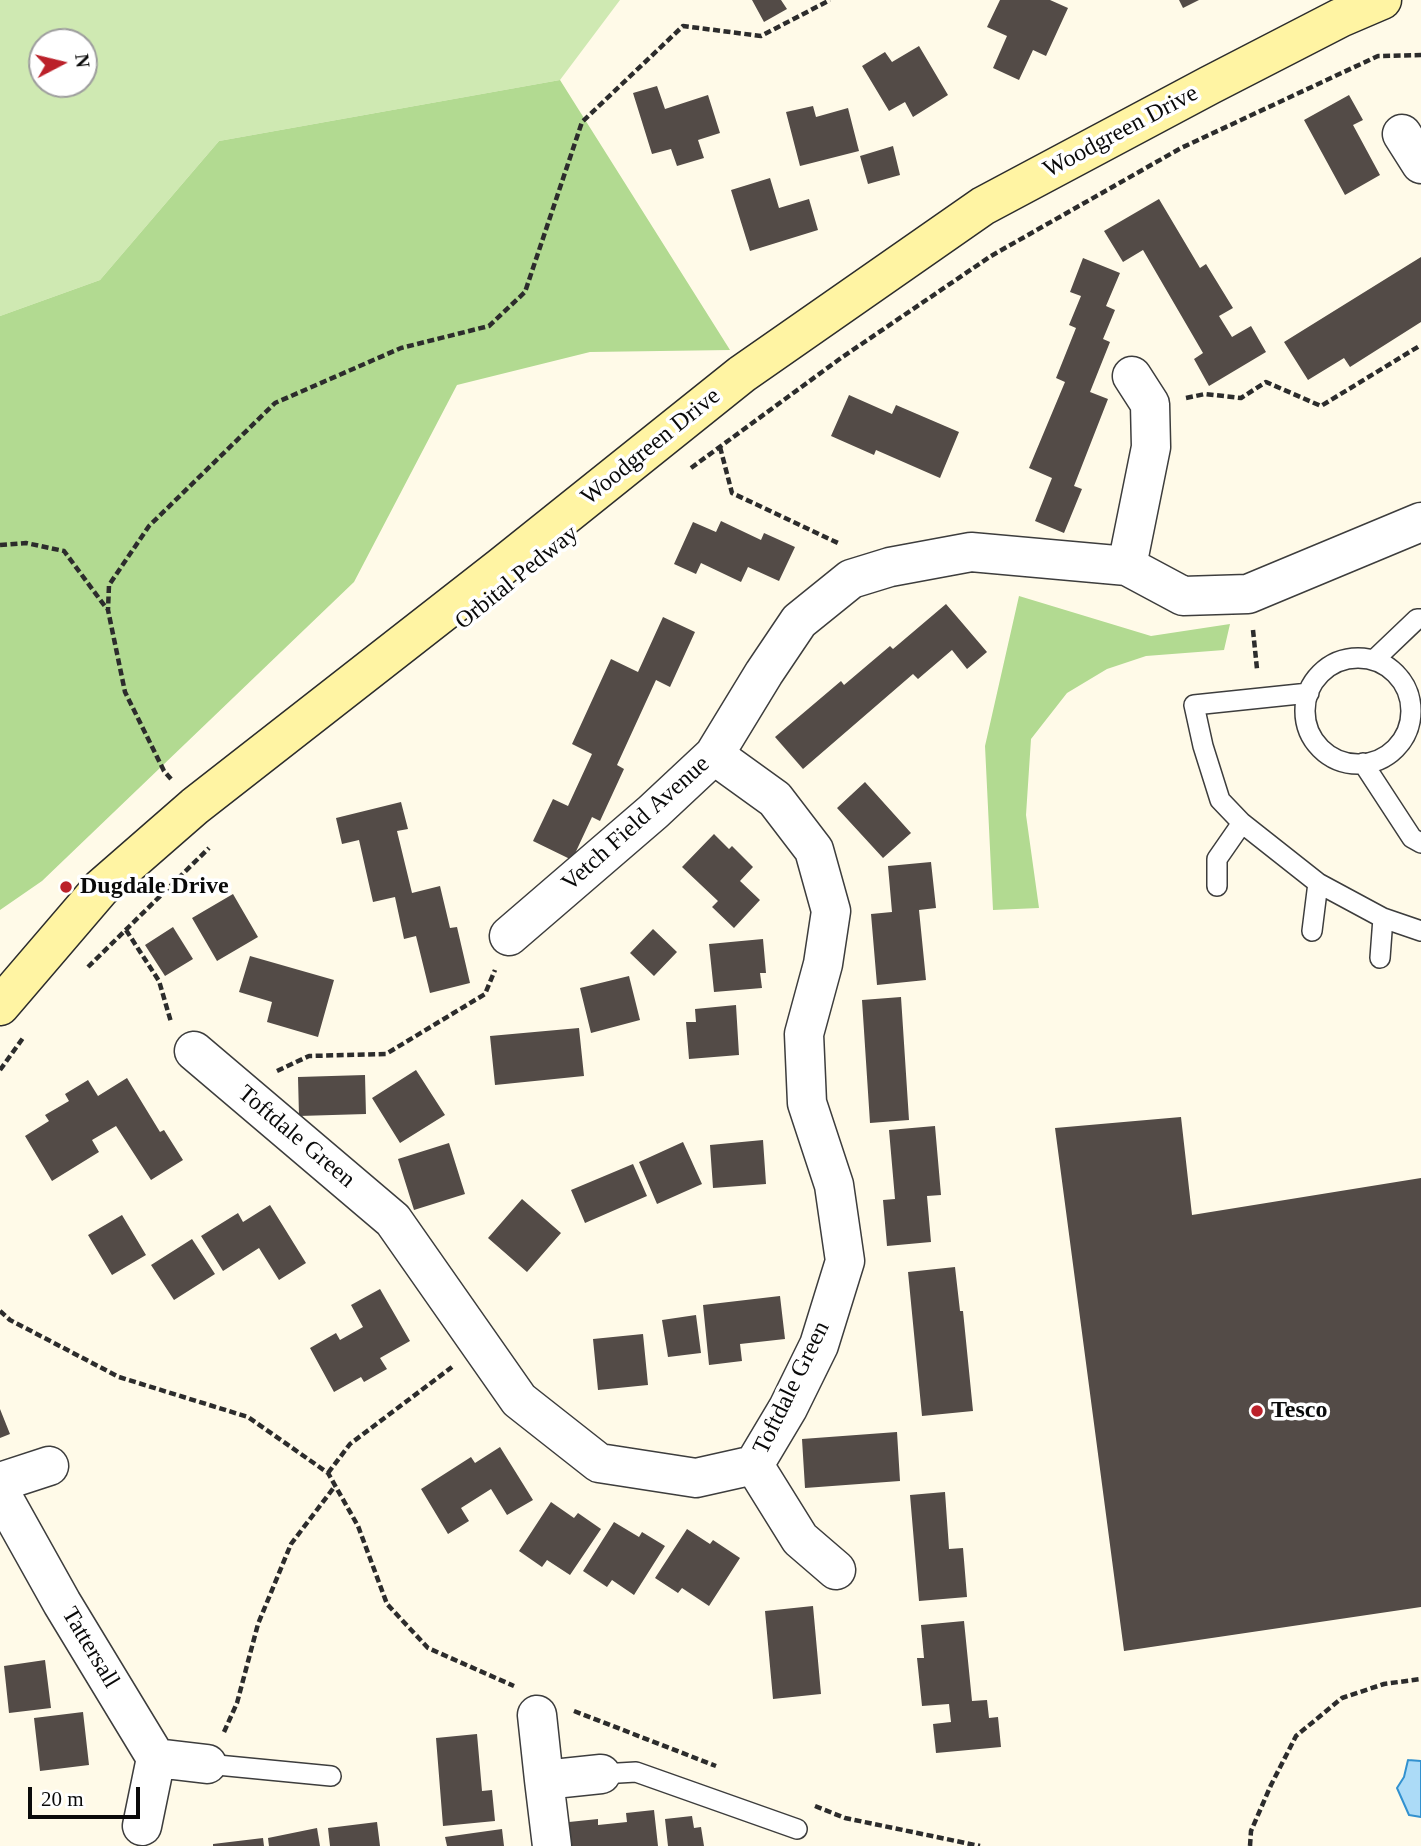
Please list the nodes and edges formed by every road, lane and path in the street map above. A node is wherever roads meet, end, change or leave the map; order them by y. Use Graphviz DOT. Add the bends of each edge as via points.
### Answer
graph roads {
  1 [pos="830,0"];
  2 [pos="1382,0"];
  3 [pos="1421,55"];
  4 [pos="1421,345"];
  5 [pos="1141,390"];
  6 [pos="720,447"];
  7 [pos="686,472"];
  8 [pos="1421,522"];
  9 [pos="0,545"];
  10 [pos="1127,566"];
  11 [pos="890,567"];
  12 [pos="1248,594"];
  13 [pos="107,610"];
  14 [pos="1421,619"];
  15 [pos="1374,660"];
  16 [pos="1309,693"];
  17 [pos="1261,698"];
  18 [pos="1415,729"];
  19 [pos="714,755"];
  20 [pos="1363,764"];
  21 [pos="195,806"];
  22 [pos="1242,823"];
  23 [pos="1421,843"];
  24 [pos="1318,883"];
  25 [pos="1217,886"];
  26 [pos="1383,918"];
  27 [pos="125,930"];
  28 [pos="1312,931"];
  29 [pos="1421,931"];
  30 [pos="509,936"];
  31 [pos="1380,958"];
  32 [pos="81,974"];
  33 [pos="0,1006"];
  34 [pos="30,1029"];
  35 [pos="194,1051"];
  36 [pos="0,1070"];
  37 [pos="238,1088"];
  38 [pos="0,1311"];
  39 [pos="481,1346"];
  40 [pos="754,1465"];
  41 [pos="49,1466"];
  42 [pos="328,1473"];
  43 [pos="0,1482"];
  44 [pos="335,1486"];
  45 [pos="0,1492"];
  46 [pos="836,1570"];
  47 [pos="1421,1679"];
  48 [pos="544,1705"];
  49 [pos="156,1758"];
  50 [pos="207,1764"];
  51 [pos="720,1768"];
  52 [pos="601,1774"];
  53 [pos="331,1776"];
  54 [pos="544,1780"];
  55 [pos="808,1803"];
  56 [pos="142,1826"];
  57 [pos="797,1829"];
  58 [pos="552,1846"];
  59 [pos="980,1846"];
  60 [pos="1250,1846"];
  1 -- 13 [label="path" via="761,36 683,26 582,122 525,292 489,326 401,348 275,403 149,526 110,585"];
  2 -- 21 [label="main road, Woodgreen Drive" via="983,206 742,374"];
  3 -- 6 [label="path" via="1378,56 1170,154 991,256"];
  4 -- 5 [label="path" via="1321,405 1266,382 1241,398"];
  5 -- 10 [label="street" via="1151,447"];
  6 -- 7 [label="path"];
  6 -- 11 [label="path" via="732,493"];
  8 -- 12 [label="street, Vetch Field Avenue"];
  9 -- 13 [label="path" via="26,543 64,551"];
  10 -- 11 [label="street, Vetch Field Avenue" via="971,552"];
  10 -- 12 [label="street, Vetch Field Avenue" via="1183,596"];
  11 -- 19 [label="street, Vetch Field Avenue" via="851,579 799,621"];
  12 -- 17 [label="path"];
  13 -- 21 [label="path" via="125,692 164,771"];
  14 -- 15 [label="lane"];
  15 -- 16 [label="lane" via="1340,661 1325,669"];
  15 -- 18 [label="lane" via="1402,681"];
  16 -- 17 [label="lane"];
  16 -- 20 [label="lane" via="1305,716 1318,746 1331,757"];
  17 -- 22 [label="lane" via="1194,705 1220,800"];
  18 -- 20 [label="lane" via="1389,754"];
  19 -- 30 [label="street, Vetch Field Avenue"];
  19 -- 40 [label="street, Toftdale Green" via="775,799 814,850 831,911 823,964 804,1034 807,1103 834,1185 845,1261 819,1345"];
  20 -- 23 [label="lane" via="1412,838"];
  21 -- 27 [label="path" via="218,840"];
  21 -- 33 [label="main road, Woodgreen Drive" via="101,888"];
  22 -- 24 [label="lane"];
  22 -- 25 [label="lane" via="1217,859"];
  24 -- 26 [label="lane"];
  24 -- 28 [label="lane"];
  26 -- 29 [label="lane"];
  26 -- 31 [label="lane"];
  27 -- 32 [label="path"];
  27 -- 35 [label="path" via="159,981 172,1024"];
  30 -- 37 [label="path" via="485,993 386,1054 309,1056"];
  34 -- 36 [label="path"];
  35 -- 37 [label="street, Toftdale Green"];
  37 -- 39 [label="street, Toftdale Green" via="393,1220"];
  38 -- 42 [label="path" via="9,1320 119,1377 248,1417"];
  39 -- 40 [label="street, Toftdale Green" via="519,1400 599,1462 696,1478"];
  39 -- 42 [label="path" via="350,1444"];
  40 -- 46 [label="street" via="800,1539"];
  41 -- 43 [label="street"];
  42 -- 44 [label="path"];
  44 -- 48 [label="path" via="358,1526 387,1604 428,1648"];
  44 -- 50 [label="path" via="291,1544 258,1624 237,1703"];
  45 -- 49 [label="street, Tattersall"];
  47 -- 60 [label="path" via="1384,1684 1342,1698 1296,1736 1251,1831"];
  48 -- 51 [label="path"];
  48 -- 54 [label="street"];
  49 -- 50 [label="street"];
  49 -- 56 [label="street"];
  50 -- 53 [label="lane"];
  52 -- 54 [label="street"];
  52 -- 57 [label="lane" via="636,1772"];
  54 -- 58 [label="street"];
  55 -- 59 [label="path" via="845,1818"];
}
